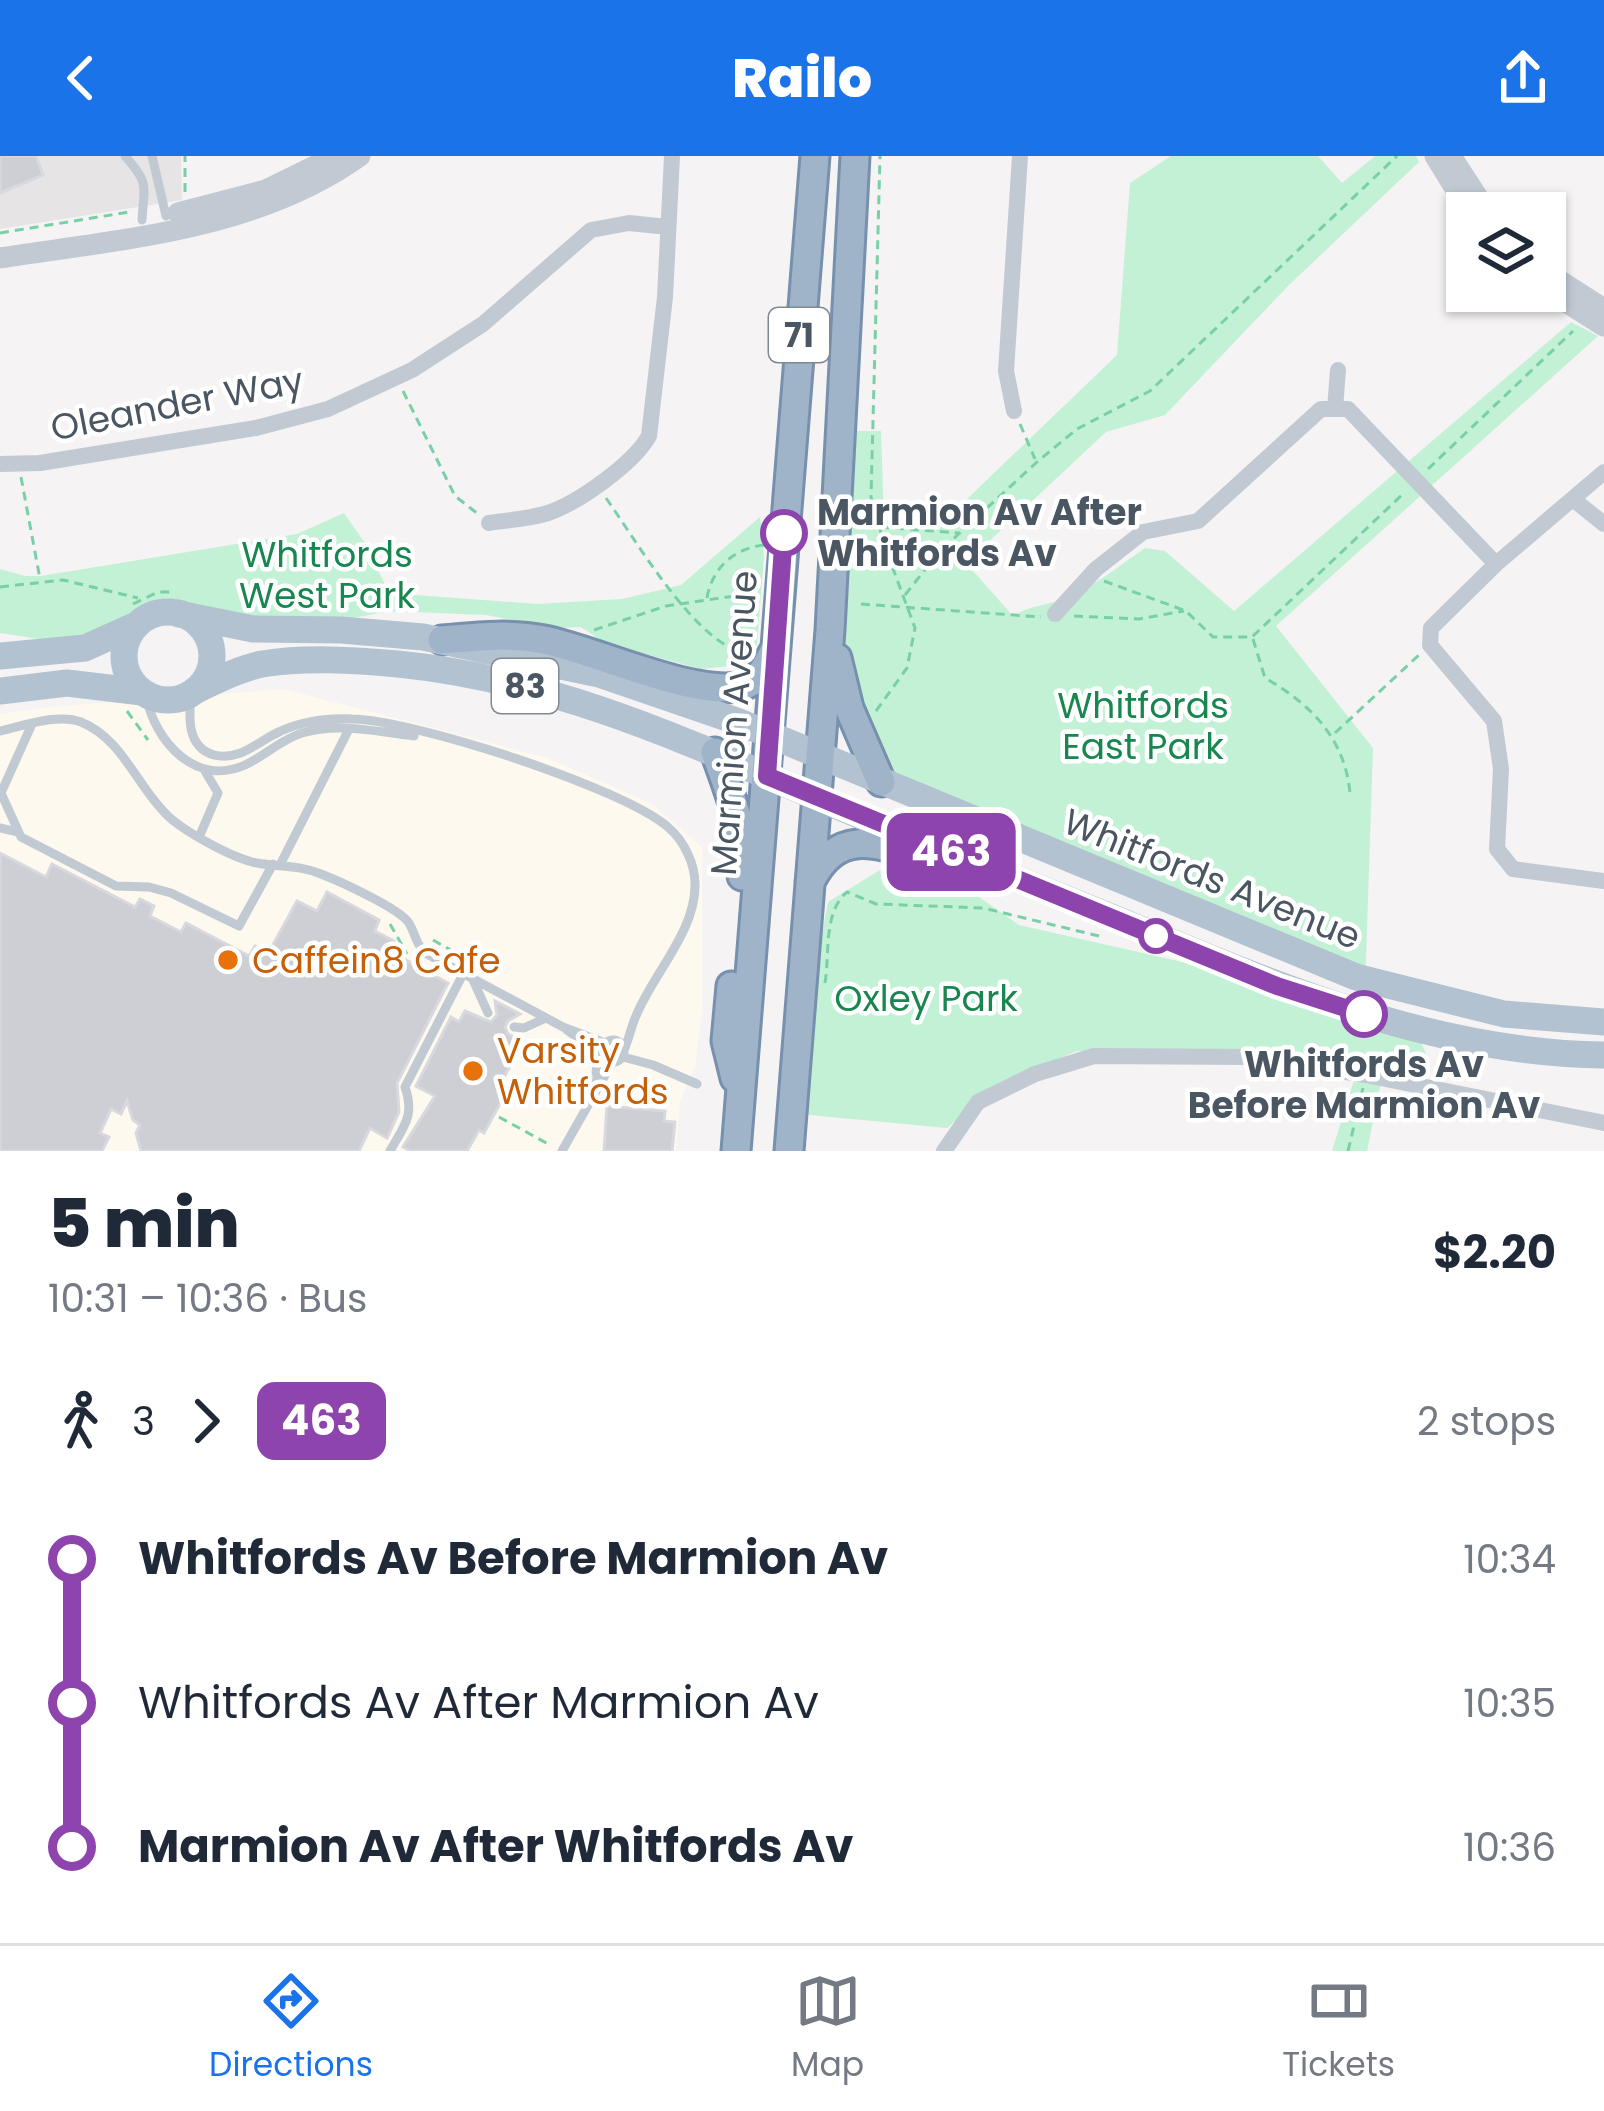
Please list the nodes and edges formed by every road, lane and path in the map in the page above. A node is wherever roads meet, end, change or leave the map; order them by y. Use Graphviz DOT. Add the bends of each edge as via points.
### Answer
graph roads {
  1 [pos="124,156"];
  2 [pos="152,156"];
  3 [pos="185,156"];
  4 [pos="335,156"];
  5 [pos="360,156"];
  6 [pos="672,156"];
  7 [pos="815,156"];
  8 [pos="855,156"];
  9 [pos="880,156"];
  10 [pos="1020,156"];
  11 [pos="1397,156"];
  12 [pos="1435,156"];
  13 [pos="1451,156"];
  14 [pos="1457,192"];
  15 [pos="1474,192"];
  16 [pos="176,214"];
  17 [pos="142,220"];
  18 [pos="668,226"];
  19 [pos="0,244"];
  20 [pos="0,258"];
  21 [pos="1566,285"];
  22 [pos="1566,302"];
  23 [pos="1604,309"];
  24 [pos="1604,326"];
  25 [pos="1338,370"];
  26 [pos="397,378"];
  27 [pos="1335,409"];
  28 [pos="1014,411"];
  29 [pos="1036,462"];
  30 [pos="9,465"];
  31 [pos="1604,472"];
  32 [pos="596,485"];
  33 [pos="1574,500"];
  34 [pos="489,523"];
  35 [pos="1604,524"];
  36 [pos="878,527"];
  37 [pos="959,532"];
  38 [pos="766,544"];
  39 [pos="1496,564"];
  40 [pos="1096,569"];
  41 [pos="40,580"];
  42 [pos="0,587"];
  43 [pos="755,593"];
  44 [pos="904,597"];
  45 [pos="706,600"];
  46 [pos="179,603"];
  47 [pos="682,603"];
  48 [pos="861,604"];
  49 [pos="909,608"];
  50 [pos="1055,614"];
  51 [pos="138,623"];
  52 [pos="830,630"];
  53 [pos="584,632"];
  54 [pos="442,640"];
  55 [pos="1430,644"];
  56 [pos="773,653"];
  57 [pos="0,656"];
  58 [pos="746,664"];
  59 [pos="0,691"];
  60 [pos="193,692"];
  61 [pos="144,693"];
  62 [pos="873,716"];
  63 [pos="32,724"];
  64 [pos="349,729"];
  65 [pos="0,731"];
  66 [pos="425,734"];
  67 [pos="770,735"];
  68 [pos="1333,735"];
  69 [pos="716,752"];
  70 [pos="820,758"];
  71 [pos="206,771"];
  72 [pos="767,776"];
  73 [pos="880,782"];
  74 [pos="2,785"];
  75 [pos="1350,793"];
  76 [pos="817,797"];
  77 [pos="0,828"];
  78 [pos="18,832"];
  79 [pos="200,835"];
  80 [pos="277,864"];
  81 [pos="989,867"];
  82 [pos="1604,880"];
  83 [pos="808,886"];
  84 [pos="387,922"];
  85 [pos="426,932"];
  86 [pos="406,953"];
  87 [pos="484,969"];
  88 [pos="468,976"];
  89 [pos="488,1013"];
  90 [pos="546,1018"];
  91 [pos="634,1019"];
  92 [pos="1604,1022"];
  93 [pos="514,1027"];
  94 [pos="563,1027"];
  95 [pos="609,1041"];
  96 [pos="1604,1054"];
  97 [pos="608,1057"];
  98 [pos="1366,1075"];
  99 [pos="697,1084"];
  100 [pos="741,1100"];
  101 [pos="499,1117"];
  102 [pos="1604,1123"];
  103 [pos="390,1151"];
  104 [pos="562,1151"];
  105 [pos="736,1151"];
  106 [pos="789,1151"];
  107 [pos="944,1151"];
  108 [pos="1348,1151"];
  1 -- 17 [label="lane" via="143,176"];
  2 -- 16 [label="lane"];
  3 -- 16 [label="path"];
  4 -- 16 [label="street" via="266,190"];
  5 -- 20 [label="street" via="306,191 242,214"];
  6 -- 18 [label="street"];
  7 -- 56 [label="highway, Marmion Avenue / 71"];
  8 -- 52 [label="highway, 71"];
  9 -- 36 [label="path" via="871,497"];
  10 -- 28 [label="street" via="1006,370"];
  11 -- 29 [label="path" via="1150,391 1077,429"];
  12 -- 14 [label="street"];
  13 -- 15 [label="street"];
  16 -- 17 [label="street"];
  17 -- 19 [label="street"];
  18 -- 26 [label="street, Oleander Way" via="591,230 483,325"];
  18 -- 32 [label="street" via="652,429 638,454"];
  21 -- 23 [label="street"];
  22 -- 24 [label="street"];
  25 -- 27 [label="street"];
  26 -- 30 [label="street, Oleander Way" via="295,420"];
  26 -- 34 [label="path" via="454,496"];
  27 -- 39 [label="street" via="1348,409"];
  27 -- 40 [label="street" via="1321,409 1198,521 1143,532"];
  28 -- 29 [label="path"];
  29 -- 37 [label="path"];
  30 -- 41 [label="path"];
  31 -- 33 [label="street"];
  32 -- 34 [label="street" via="542,515"];
  32 -- 47 [label="path"];
  33 -- 35 [label="street"];
  33 -- 39 [label="street"];
  36 -- 37 [label="path"];
  36 -- 44 [label="path"];
  37 -- 44 [label="path"];
  38 -- 45 [label="path" via="726,561"];
  39 -- 55 [label="street" via="1431,628"];
  40 -- 50 [label="street"];
  40 -- 68 [label="path" via="1101,580 1186,611 1213,638 1252,638 1265,678 1295,695"];
  41 -- 42 [label="path"];
  41 -- 46 [label="path" via="78,581 140,599 158,592"];
  43 -- 45 [label="path"];
  44 -- 49 [label="path"];
  45 -- 47 [label="path"];
  46 -- 51 [label="main road, 83"];
  46 -- 54 [label="main road, Whitfords Avenue / 83" via="253,629"];
  46 -- 60 [label="main road" via="211,650 208,674"];
  47 -- 53 [label="path"];
  47 -- 58 [label="path"];
  48 -- 49 [label="path"];
  49 -- 62 [label="path" via="911,658"];
  51 -- 57 [label="main road, 83" via="85,648"];
  51 -- 61 [label="main road" via="124,661"];
  52 -- 70 [label="highway, 71"];
  52 -- 73 [label="highway" via="849,708"];
  54 -- 56 [label="highway" via="510,634 703,686 747,684"];
  54 -- 67 [label="main road, Whitfords Avenue / 83" via="613,678"];
  55 -- 68 [label="path"];
  55 -- 82 [label="street" via="1494,721 1502,769 1497,849 1513,869"];
  56 -- 67 [label="highway, Marmion Avenue / 71"];
  59 -- 61 [label="main road, 83" via="68,683"];
  60 -- 61 [label="main road, 83" via="168,700"];
  60 -- 66 [label="lane" via="189,725 197,744 214,755 238,754 280,731 328,720"];
  60 -- 69 [label="main road, Whitfords Avenue / 83" via="260,664 413,666 552,692"];
  61 -- 71 [label="lane" via="172,749"];
  63 -- 65 [label="lane"];
  63 -- 74 [label="lane"];
  63 -- 79 [label="lane" via="74,719 100,731 167,814"];
  64 -- 66 [label="lane"];
  64 -- 71 [label="lane" via="304,733 241,767"];
  64 -- 80 [label="lane"];
  66 -- 91 [label="lane" via="526,762 646,813 676,835 694,870 695,896"];
  67 -- 70 [label="main road, Whitfords Avenue / 83"];
  67 -- 72 [label="highway, Marmion Avenue / 71"];
  68 -- 75 [label="path"];
  69 -- 72 [label="main road, Whitfords Avenue / 83"];
  69 -- 100 [label="highway" via="744,853 726,1041"];
  70 -- 73 [label="main road, Whitfords Avenue / 83"];
  70 -- 76 [label="highway, 71"];
  71 -- 79 [label="lane" via="218,793"];
  72 -- 76 [label="main road, Whitfords Avenue / 83"];
  72 -- 100 [label="highway, Marmion Avenue / 71"];
  73 -- 92 [label="main road, Whitfords Avenue / 83" via="1356,977 1504,1014"];
  74 -- 78 [label="lane"];
  76 -- 81 [label="main road, Whitfords Avenue / 83"];
  76 -- 83 [label="highway, 71"];
  77 -- 78 [label="lane"];
  78 -- 80 [label="lane" via="116,886 171,893 239,926"];
  79 -- 80 [label="lane" via="246,860"];
  80 -- 88 [label="lane" via="318,872 403,917 422,951"];
  81 -- 83 [label="highway" via="848,845 828,854"];
  81 -- 96 [label="main road, Whitfords Avenue / 83" via="1336,1006 1467,1039"];
  83 -- 106 [label="highway, 71"];
  84 -- 86 [label="path"];
  85 -- 87 [label="path"];
  88 -- 89 [label="lane"];
  88 -- 90 [label="lane"];
  88 -- 103 [label="lane" via="405,1087 411,1106"];
  90 -- 93 [label="lane"];
  90 -- 94 [label="lane"];
  91 -- 95 [label="lane"];
  91 -- 97 [label="lane"];
  94 -- 95 [label="lane"];
  94 -- 97 [label="lane"];
  95 -- 97 [label="lane"];
  95 -- 97 [label="lane" via="621,1043"];
  97 -- 99 [label="lane" via="653,1064"];
  97 -- 104 [label="lane"];
  98 -- 102 [label="street"];
  98 -- 107 [label="street" via="1247,1057 1094,1056 977,1102"];
  98 -- 108 [label="path"];
  100 -- 105 [label="highway, Marmion Avenue / 71"];
  101 -- 104 [label="path"];
}
